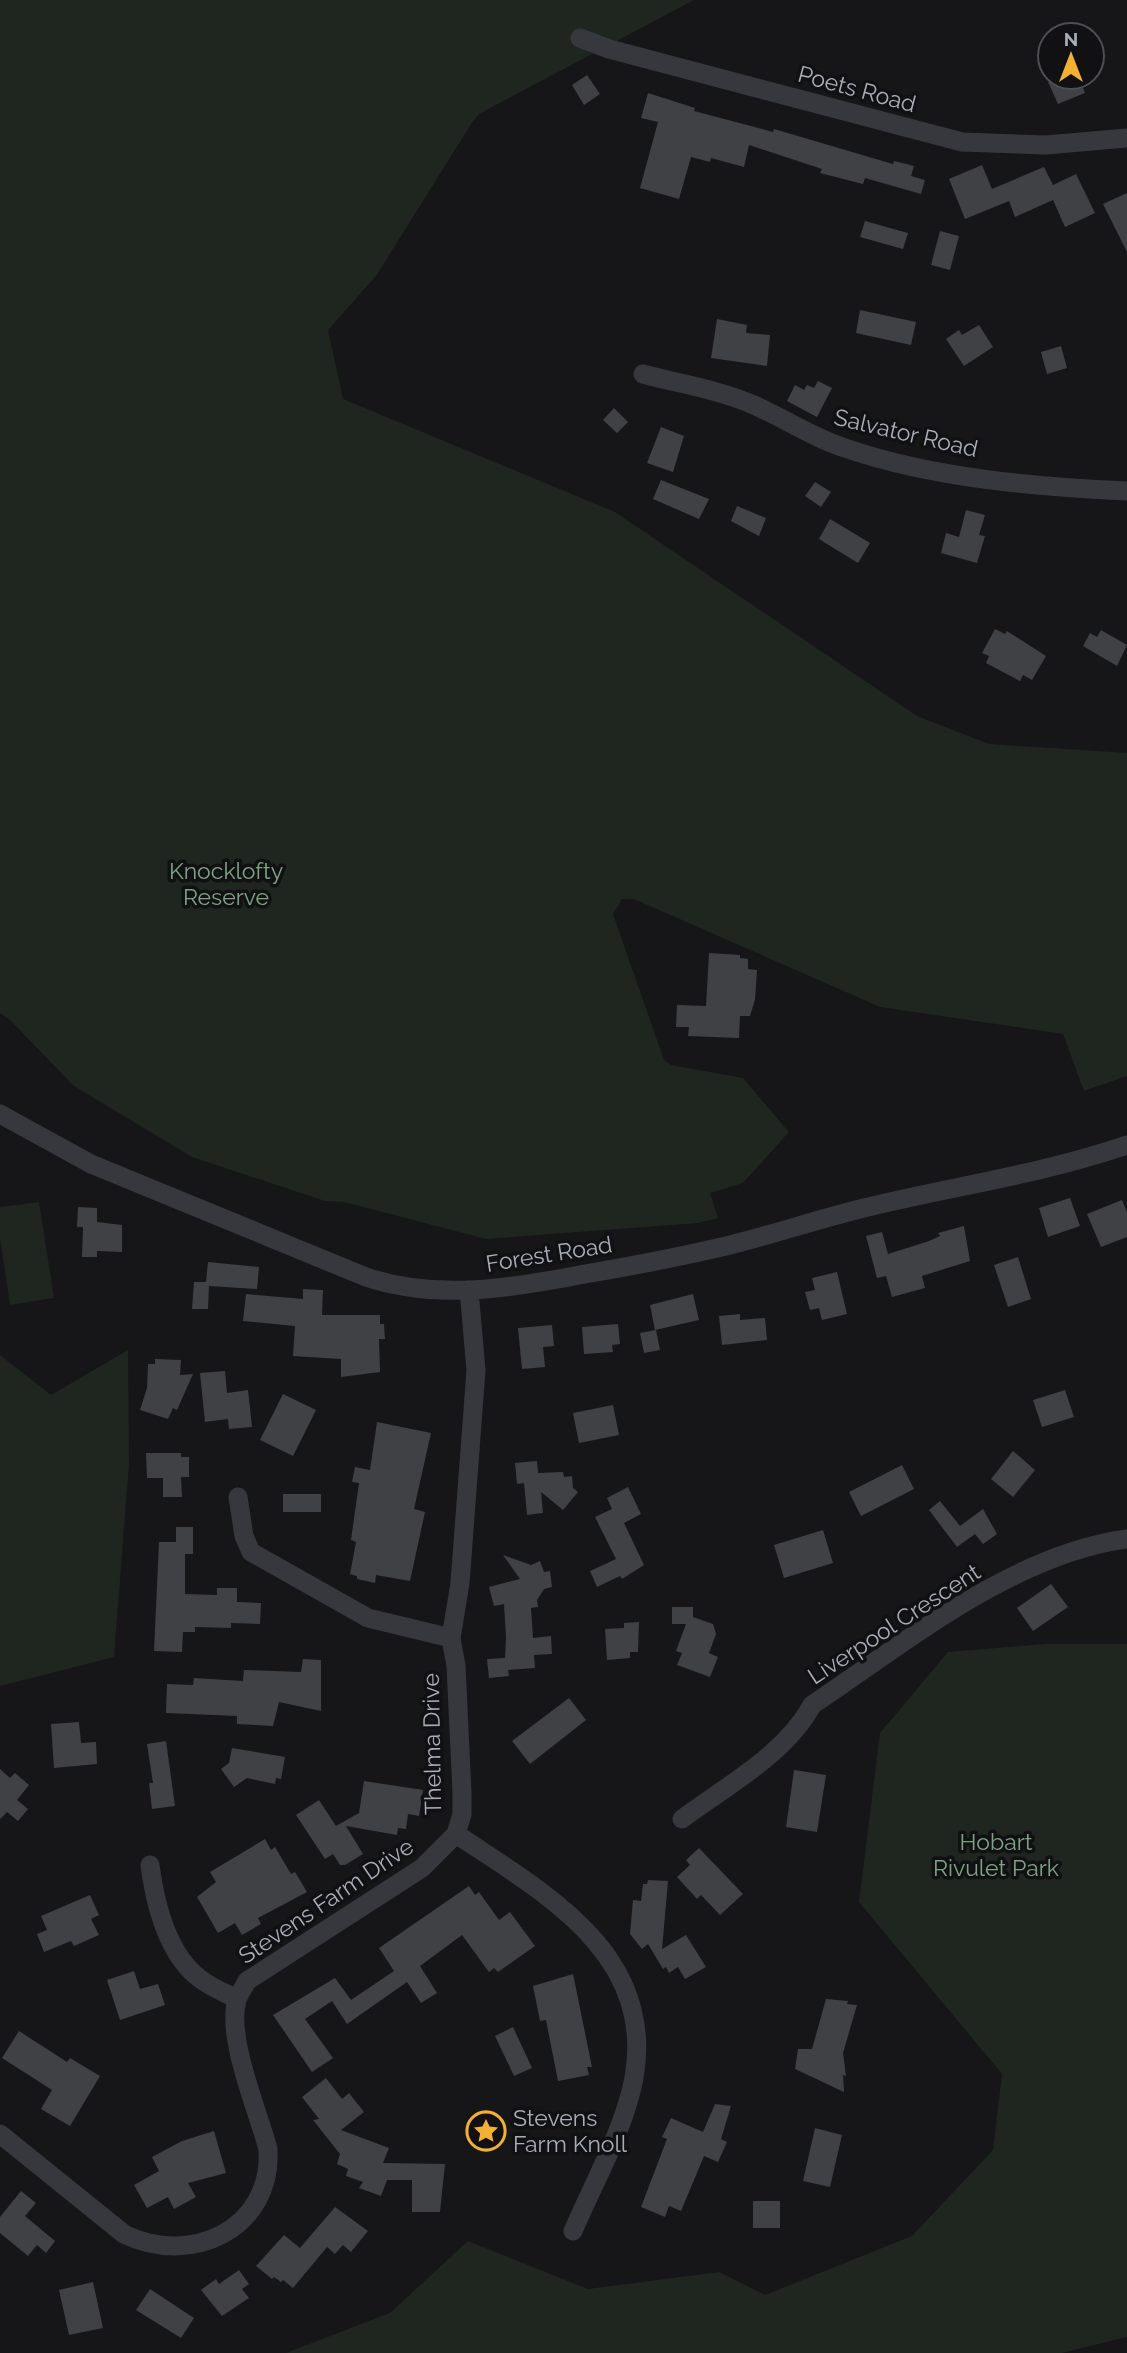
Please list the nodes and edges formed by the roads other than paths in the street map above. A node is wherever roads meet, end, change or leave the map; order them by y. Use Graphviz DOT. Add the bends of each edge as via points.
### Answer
graph roads {
  1 [pos="580,38"];
  2 [pos="1127,138"];
  3 [pos="643,374"];
  4 [pos="1127,491"];
  5 [pos="0,1114"];
  6 [pos="1127,1145"];
  7 [pos="469,1290"];
  8 [pos="238,1497"];
  9 [pos="1127,1539"];
  10 [pos="451,1637"];
  11 [pos="682,1819"];
  12 [pos="456,1834"];
  13 [pos="150,1865"];
  14 [pos="237,2000"];
  15 [pos="0,2134"];
  16 [pos="573,2231"];
  1 -- 2 [label="street, Poets Road" via="962,142 1046,145"];
  3 -- 4 [label="street, Salvator Road" via="754,405 814,436 879,457 938,471 1074,489"];
  5 -- 7 [label="street, Forest Road" via="91,1164 366,1277 429,1291"];
  6 -- 7 [label="street, Forest Road" via="728,1246 535,1283"];
  7 -- 10 [label="street, Thelma Drive" via="476,1370 460,1583"];
  8 -- 10 [label="street" via="251,1552 368,1618"];
  9 -- 11 [label="street, Liverpool Crescent" via="1042,1563 966,1602 812,1705 802,1724 752,1768"];
  10 -- 12 [label="street, Thelma Drive" via="462,1793"];
  12 -- 14 [label="street, Stevens Farm Drive" via="422,1868 261,1970 247,1981"];
  12 -- 16 [label="street, Thelma Drive" via="505,1864 596,1940 617,1968 633,2005 637,2035 634,2077"];
  13 -- 14 [label="street" via="155,1904 188,1968"];
  14 -- 15 [label="street, Stevens Farm Drive" via="238,2043 269,2164 253,2207 225,2232 184,2247 144,2244 124,2234"];
}
